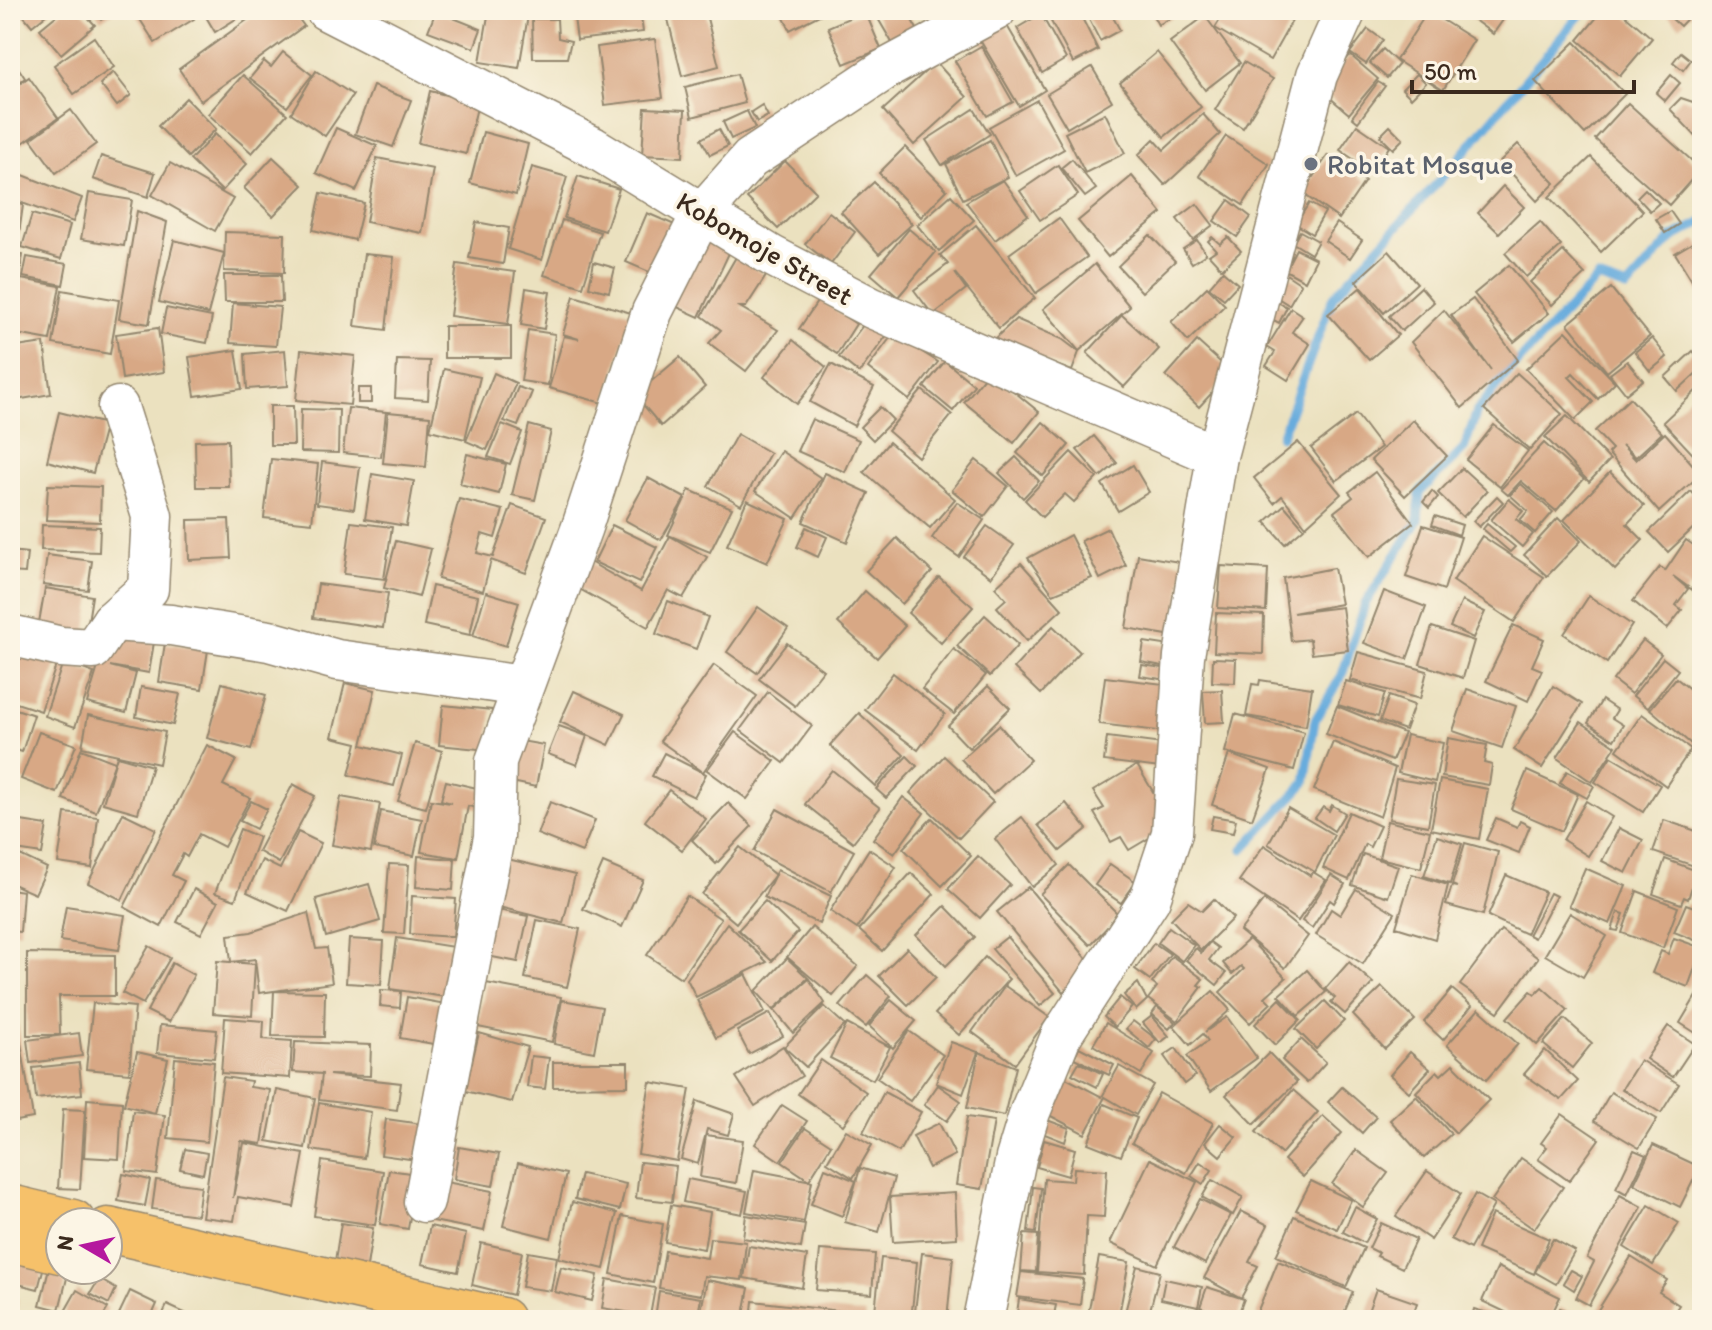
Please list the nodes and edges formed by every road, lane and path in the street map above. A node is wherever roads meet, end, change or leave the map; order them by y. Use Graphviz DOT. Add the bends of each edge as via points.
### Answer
graph roads {
  1 [pos="326,10"];
  2 [pos="996,10"];
  3 [pos="1346,10"];
  4 [pos="702,213"];
  5 [pos="118,407"];
  6 [pos="1217,456"];
  7 [pos="112,621"];
  8 [pos="10,635"];
  9 [pos="523,686"];
  10 [pos="424,1202"];
  11 [pos="10,1207"];
  12 [pos="44,1215"];
  13 [pos="124,1234"];
  14 [pos="10,1239"];
  15 [pos="44,1247"];
  16 [pos="124,1266"];
  17 [pos="362,1320"];
  18 [pos="502,1320"];
  19 [pos="983,1320"];
  1 -- 4 [label="street, Kobomoje Street" via="593,147"];
  2 -- 4 [label="street" via="886,69 750,159"];
  3 -- 6 [label="street" via="1317,75"];
  4 -- 6 [label="street, Kobomoje Street" via="872,308"];
  4 -- 9 [label="street" via="652,312"];
  5 -- 7 [label="street" via="152,516 148,589"];
  6 -- 19 [label="street" via="1184,656 1172,833 1150,899 1061,1036 1030,1112"];
  7 -- 8 [label="street" via="93,649"];
  7 -- 9 [label="street" via="171,625 269,641 337,660"];
  9 -- 10 [label="street" via="496,761 494,837"];
  11 -- 12 [label="highway"];
  13 -- 18 [label="highway"];
  14 -- 15 [label="highway"];
  16 -- 17 [label="highway"];
}
